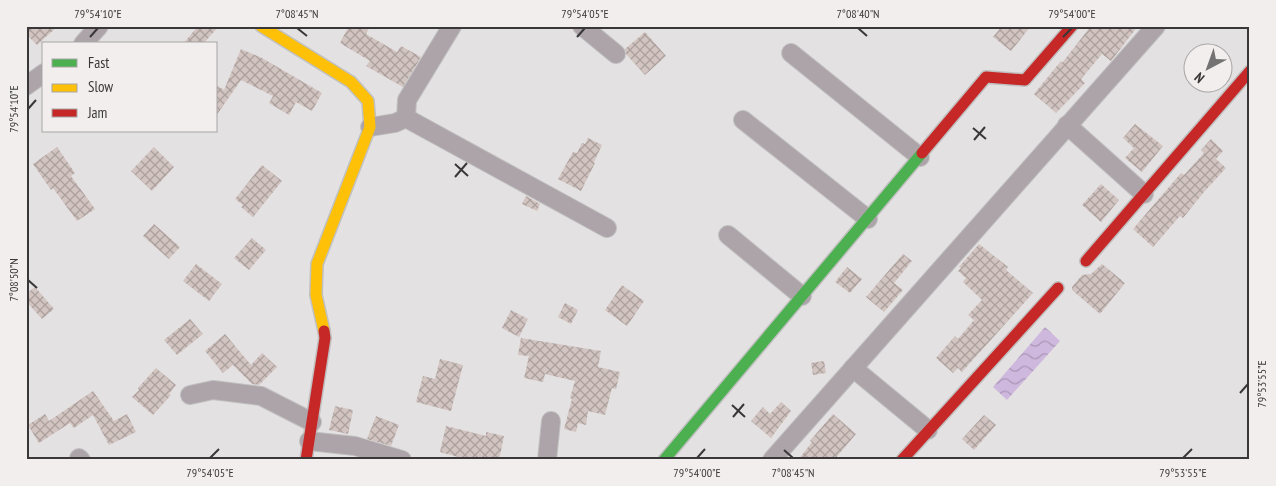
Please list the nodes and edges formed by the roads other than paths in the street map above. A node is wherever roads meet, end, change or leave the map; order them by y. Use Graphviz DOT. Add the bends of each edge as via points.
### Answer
graph roads {
  1 [pos="99,26"];
  2 [pos="261,26"];
  3 [pos="452,26"];
  4 [pos="582,26"];
  5 [pos="1072,26"];
  6 [pos="1156,26"];
  7 [pos="85,42"];
  8 [pos="791,53"];
  9 [pos="616,54"];
  10 [pos="1250,71"];
  11 [pos="42,74"];
  12 [pos="26,86"];
  13 [pos="406,118"];
  14 [pos="743,120"];
  15 [pos="1067,125"];
  16 [pos="370,127"];
  17 [pos="920,157"];
  18 [pos="1144,194"];
  19 [pos="868,219"];
  20 [pos="607,228"];
  21 [pos="728,235"];
  22 [pos="1086,261"];
  23 [pos="1058,288"];
  24 [pos="802,296"];
  25 [pos="853,368"];
  26 [pos="190,395"];
  27 [pos="551,421"];
  28 [pos="312,422"];
  29 [pos="928,430"];
  30 [pos="309,441"];
  31 [pos="306,460"];
  32 [pos="402,460"];
  33 [pos="547,460"];
  34 [pos="664,460"];
  35 [pos="772,460"];
  36 [pos="902,460"];
  1 -- 7 [label="street"];
  2 -- 16 [label="street" via="351,82 368,101"];
  3 -- 13 [label="street" via="407,100"];
  4 -- 9 [label="street"];
  5 -- 17 [label="street" via="1025,80 986,77"];
  6 -- 15 [label="street"];
  8 -- 17 [label="street"];
  10 -- 18 [label="street"];
  11 -- 12 [label="street"];
  13 -- 16 [label="street"];
  13 -- 20 [label="street"];
  14 -- 19 [label="street"];
  15 -- 18 [label="street"];
  15 -- 25 [label="street"];
  16 -- 28 [label="street" via="317,264 316,295 325,338"];
  17 -- 19 [label="street"];
  18 -- 22 [label="street"];
  19 -- 24 [label="street"];
  21 -- 24 [label="street"];
  23 -- 29 [label="street"];
  24 -- 34 [label="street"];
  25 -- 29 [label="street"];
  25 -- 35 [label="street"];
  26 -- 28 [label="street" via="213,390 261,396"];
  27 -- 33 [label="street"];
  28 -- 30 [label="street"];
  29 -- 36 [label="street"];
  30 -- 31 [label="street"];
  30 -- 32 [label="street" via="355,446"];
}
